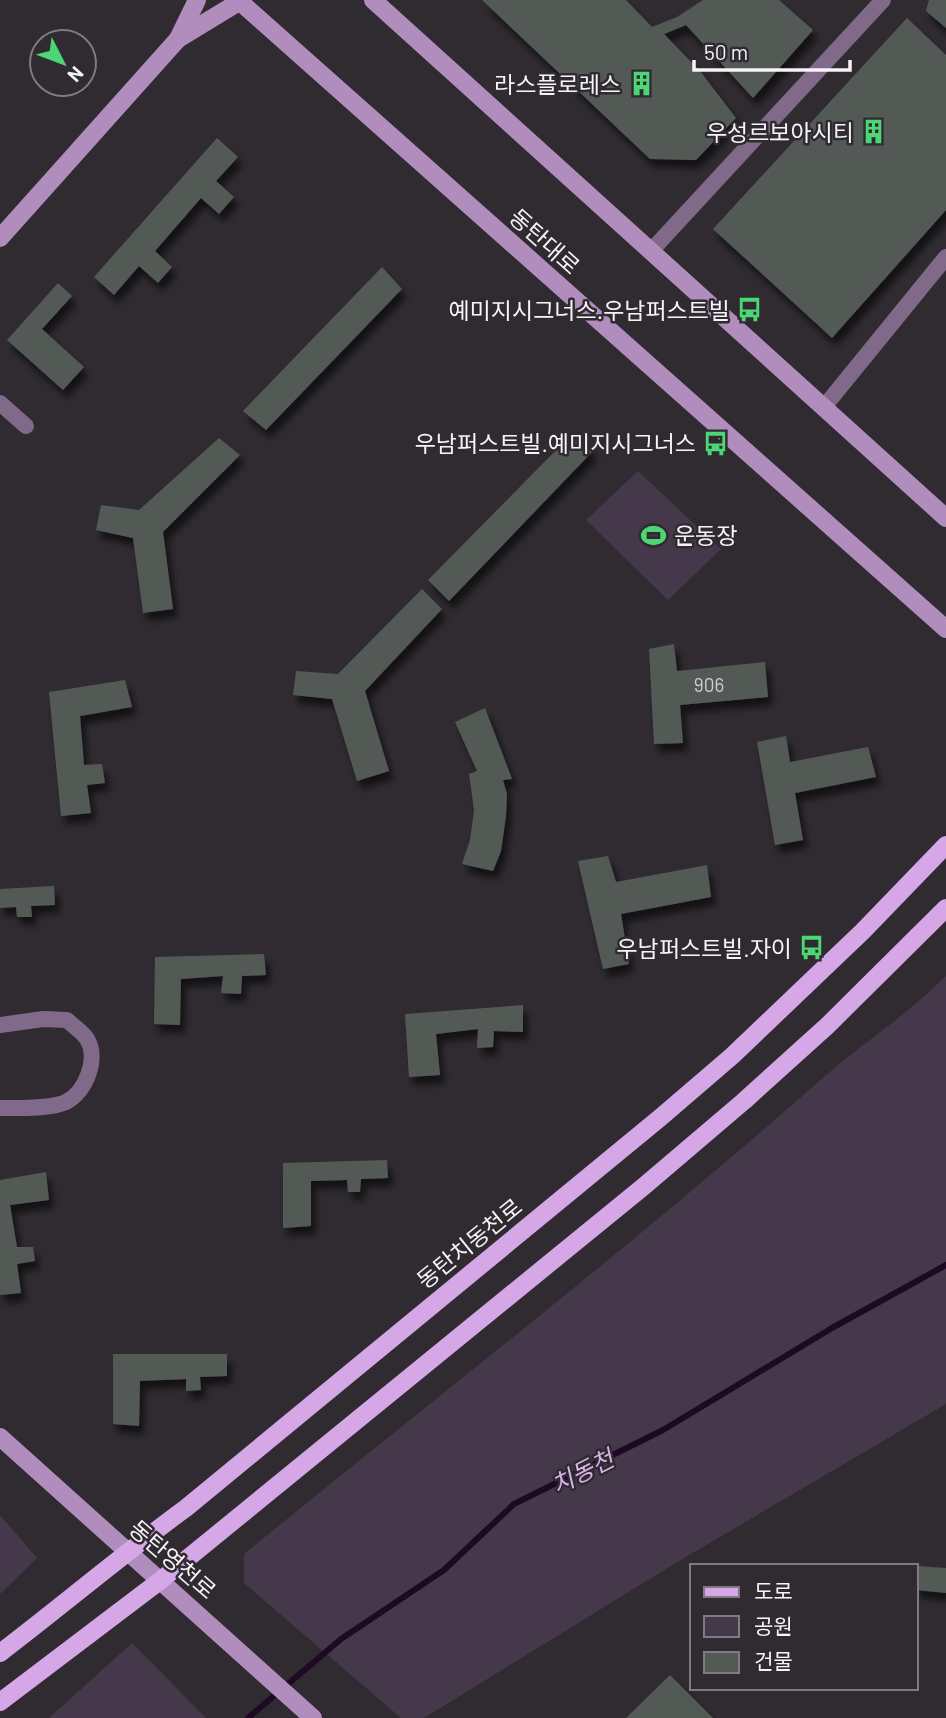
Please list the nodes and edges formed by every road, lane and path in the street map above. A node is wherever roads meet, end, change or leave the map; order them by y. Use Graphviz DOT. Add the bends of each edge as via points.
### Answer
graph roads {
  1 [pos="197,0"];
  2 [pos="373,0"];
  3 [pos="883,0"];
  4 [pos="240,1"];
  5 [pos="178,40"];
  6 [pos="0,239"];
  7 [pos="651,251"];
  8 [pos="946,257"];
  9 [pos="0,403"];
  10 [pos="824,407"];
  11 [pos="26,426"];
  12 [pos="946,518"];
  13 [pos="946,629"];
  14 [pos="946,845"];
  15 [pos="946,908"];
  16 [pos="0,1025"];
  17 [pos="0,1108"];
  18 [pos="0,1437"];
  19 [pos="127,1551"];
  20 [pos="161,1580"];
  21 [pos="0,1653"];
  22 [pos="0,1702"];
  23 [pos="313,1718"];
  1 -- 5 [label="main road"];
  2 -- 7 [label="main road"];
  3 -- 7 [label="street"];
  4 -- 5 [label="main road"];
  4 -- 13 [label="main road, 동탄대로"];
  5 -- 6 [label="main road"];
  7 -- 10 [label="main road"];
  8 -- 10 [label="street"];
  9 -- 11 [label="street"];
  10 -- 12 [label="main road"];
  14 -- 19 [label="main road, 동탄치동천로" via="853,940 692,1091 186,1508"];
  15 -- 20 [label="main road" via="734,1110"];
  16 -- 17 [label="street" via="67,1020 88,1040 92,1064 80,1090 66,1102"];
  18 -- 19 [label="main road, 동탄영천로"];
  19 -- 20 [label="main road, 동탄영천로"];
  19 -- 21 [label="main road, 동탄치동천로"];
  20 -- 22 [label="main road"];
  20 -- 23 [label="main road, 동탄영천로"];
}
